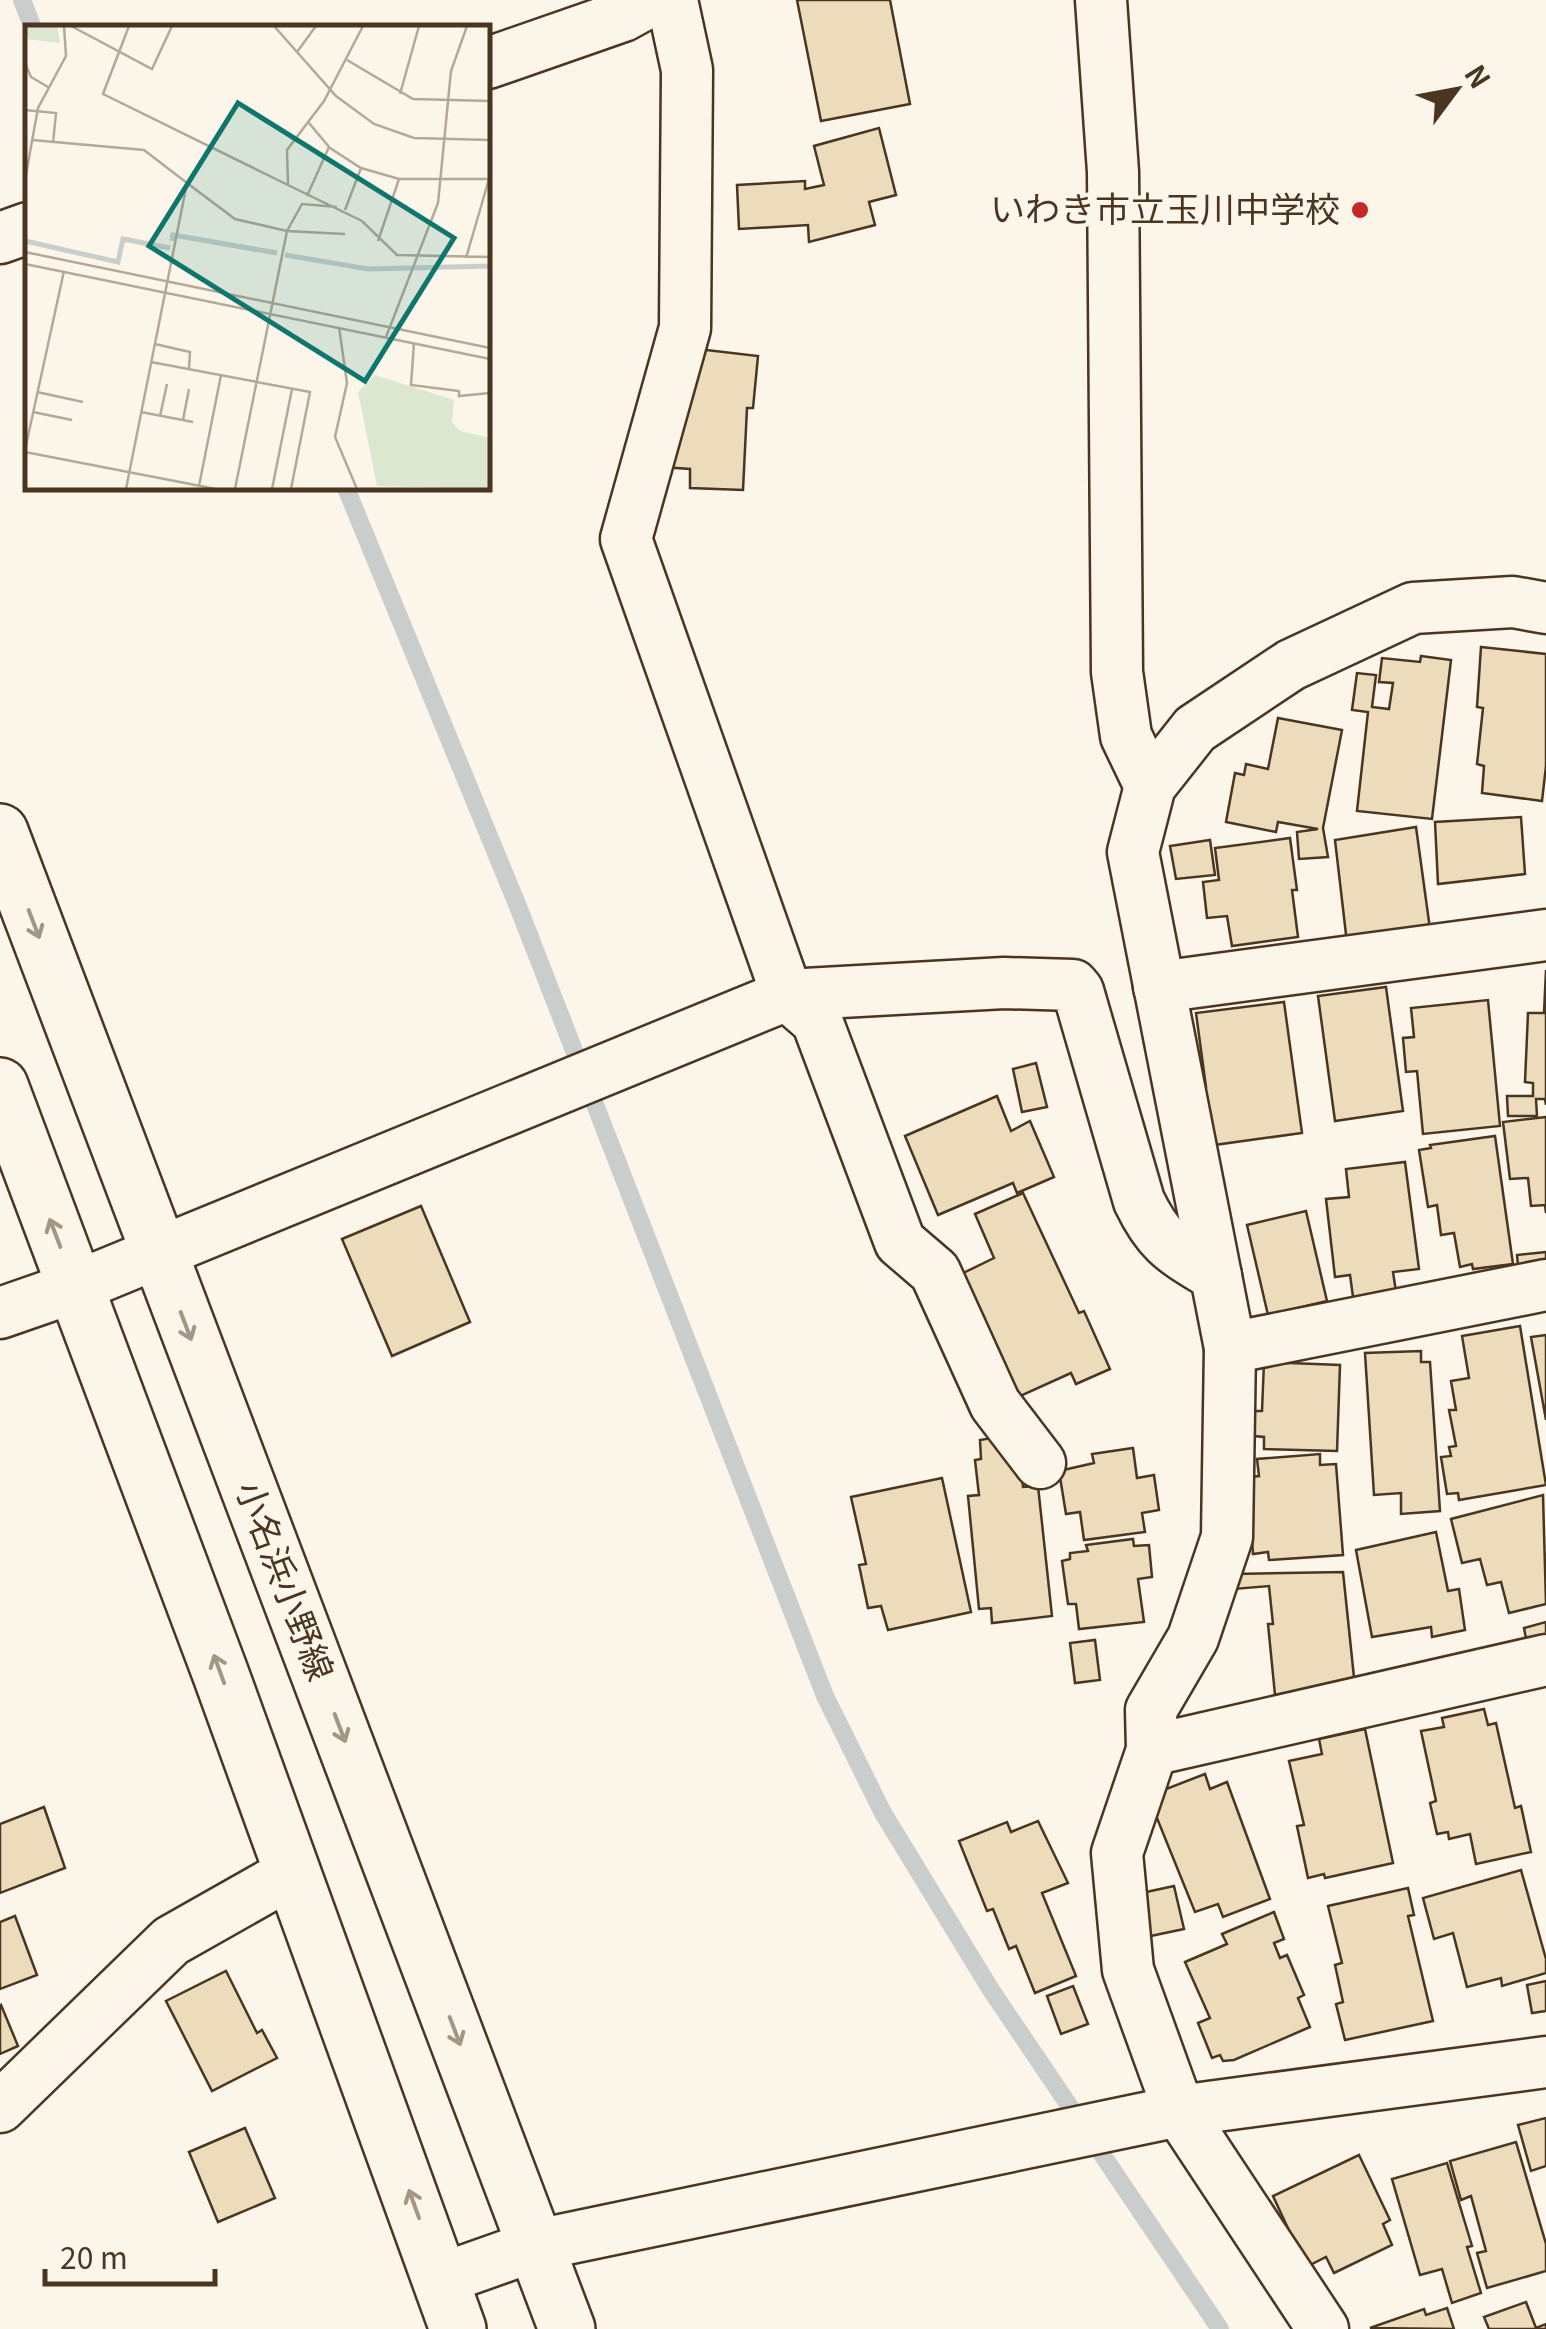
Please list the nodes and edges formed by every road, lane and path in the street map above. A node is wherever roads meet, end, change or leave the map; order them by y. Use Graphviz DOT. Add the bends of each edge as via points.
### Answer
graph roads {
  1 [pos="652,0"];
  2 [pos="672,0"];
  3 [pos="1101,0"];
  4 [pos="490,62"];
  5 [pos="25,229"];
  6 [pos="0,238"];
  7 [pos="1546,608"];
  8 [pos="1150,786"];
  9 [pos="0,832"];
  10 [pos="1546,935"];
  11 [pos="1159,987"];
  12 [pos="787,995"];
  13 [pos="0,1086"];
  14 [pos="158,1251"];
  15 [pos="1216,1276"];
  16 [pos="1546,1285"];
  17 [pos="76,1287"];
  18 [pos="0,1313"];
  19 [pos="1230,1348"];
  20 [pos="1040,1464"];
  21 [pos="1546,1660"];
  22 [pos="1152,1750"];
  23 [pos="293,1872"];
  24 [pos="1546,2062"];
  25 [pos="0,2106"];
  26 [pos="1180,2112"];
  27 [pos="537,2245"];
  28 [pos="450,2304"];
  29 [pos="567,2329"];
  30 [pos="1323,2329"];
  1 -- 4 [label="street"];
  2 -- 12 [label="street" via="687,70 685,328 626,539"];
  3 -- 8 [label="street" via="1113,172 1117,672 1126,736"];
  5 -- 6 [label="street"];
  7 -- 8 [label="street" via="1513,602 1413,608 1290,666 1211,718"];
  8 -- 11 [label="street" via="1133,852"];
  9 -- 14 [label="main road, 小名浜小野線, one-way"];
  10 -- 11 [label="street"];
  11 -- 15 [label="street"];
  12 -- 14 [label="street"];
  12 -- 15 [label="street" via="1073,985 1153,1230"];
  12 -- 20 [label="street" via="817,1021 900,1242 935,1272 995,1404"];
  17 -- 13 [label="main road, one-way"];
  14 -- 17 [label="street"];
  14 -- 27 [label="main road, 小名浜小野線, one-way"];
  15 -- 19 [label="street"];
  16 -- 19 [label="street"];
  17 -- 18 [label="street"];
  23 -- 17 [label="main road, one-way"];
  19 -- 22 [label="street" via="1227,1537 1192,1638 1150,1710"];
  21 -- 22 [label="street"];
  22 -- 26 [label="street" via="1117,1853 1128,1970"];
  23 -- 25 [label="street" via="171,1941"];
  28 -- 23 [label="main road, one-way"];
  24 -- 26 [label="street"];
  26 -- 27 [label="street"];
  26 -- 30 [label="street"];
  27 -- 28 [label="street"];
  27 -- 29 [label="main road, 小名浜小野線"];
}
